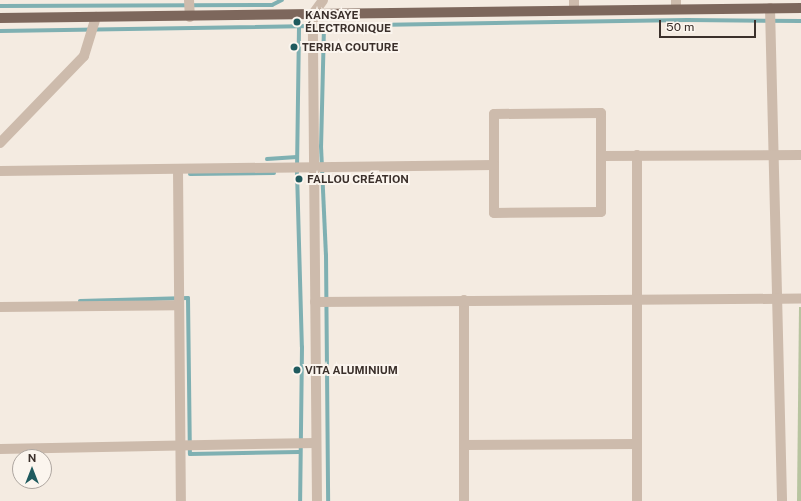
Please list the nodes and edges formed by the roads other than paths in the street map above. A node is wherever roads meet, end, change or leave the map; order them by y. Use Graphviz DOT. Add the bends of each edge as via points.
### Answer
graph roads {
  1 [pos="190,0"];
  2 [pos="323,0"];
  3 [pos="676,4"];
  4 [pos="574,5"];
  5 [pos="798,5"];
  6 [pos="770,8"];
  7 [pos="314,14"];
  8 [pos="190,16"];
  9 [pos="96,17"];
  10 [pos="0,18"];
  11 [pos="0,143"];
  12 [pos="637,155"];
  13 [pos="771,155"];
  14 [pos="801,155"];
  15 [pos="601,156"];
  16 [pos="494,165"];
  17 [pos="314,167"];
  18 [pos="178,170"];
  19 [pos="0,171"];
  20 [pos="777,299"];
  21 [pos="801,299"];
  22 [pos="464,300"];
  23 [pos="637,300"];
  24 [pos="315,302"];
  25 [pos="179,304"];
  26 [pos="0,307"];
  27 [pos="316,443"];
  28 [pos="637,444"];
  29 [pos="464,445"];
  30 [pos="180,446"];
  31 [pos="0,448"];
  32 [pos="181,501"];
  33 [pos="317,501"];
  34 [pos="464,501"];
  35 [pos="638,501"];
  36 [pos="782,501"];
  1 -- 8 [label="street"];
  2 -- 7 [label="street"];
  3 -- 4 [label="main road"];
  3 -- 6 [label="main road"];
  4 -- 7 [label="main road"];
  5 -- 6 [label="main road"];
  6 -- 13 [label="street"];
  7 -- 8 [label="main road"];
  7 -- 17 [label="street"];
  8 -- 9 [label="main road"];
  9 -- 10 [label="main road"];
  9 -- 11 [label="street" via="84,56"];
  12 -- 13 [label="street"];
  12 -- 15 [label="street"];
  12 -- 23 [label="street"];
  13 -- 14 [label="street"];
  13 -- 20 [label="street"];
  15 -- 16 [label="street" via="601,113 494,114"];
  15 -- 16 [label="street" via="601,212 494,213"];
  16 -- 17 [label="street"];
  17 -- 18 [label="street"];
  17 -- 24 [label="street"];
  18 -- 19 [label="street"];
  18 -- 25 [label="street"];
  20 -- 21 [label="street"];
  20 -- 23 [label="street"];
  20 -- 36 [label="street"];
  22 -- 23 [label="street"];
  22 -- 24 [label="street"];
  22 -- 29 [label="street"];
  23 -- 28 [label="street"];
  24 -- 27 [label="street"];
  25 -- 26 [label="street"];
  25 -- 30 [label="street"];
  27 -- 30 [label="street"];
  27 -- 33 [label="street"];
  28 -- 29 [label="street"];
  28 -- 35 [label="street"];
  29 -- 34 [label="street"];
  30 -- 31 [label="street"];
  30 -- 32 [label="street"];
}
